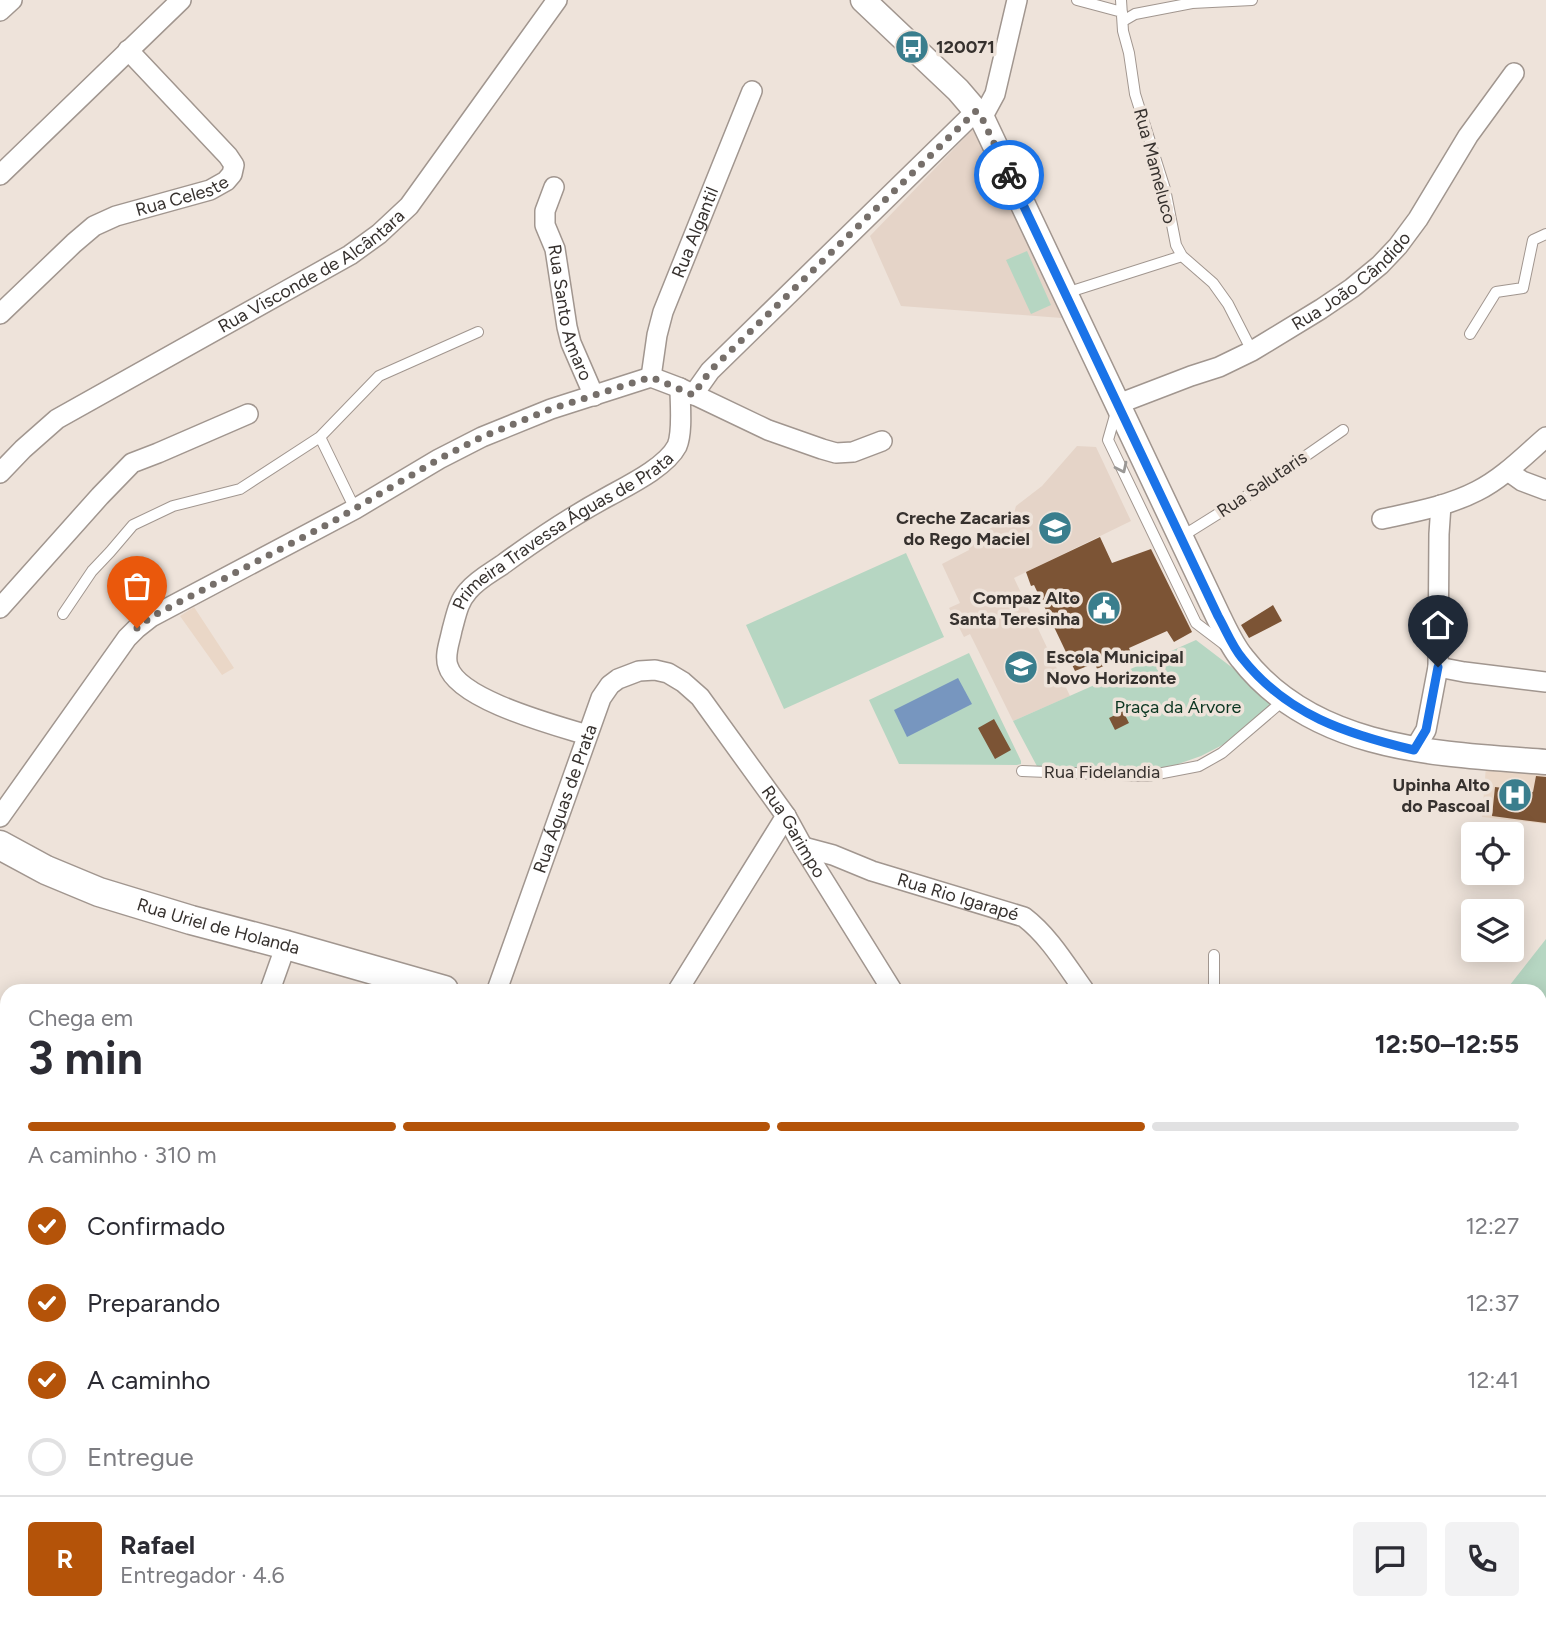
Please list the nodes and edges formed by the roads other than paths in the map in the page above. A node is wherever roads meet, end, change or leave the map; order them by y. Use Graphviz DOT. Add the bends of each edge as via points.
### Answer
graph roads {
  1 [pos="12,0"];
  2 [pos="181,0"];
  3 [pos="558,0"];
  4 [pos="864,0"];
  5 [pos="1017,0"];
  6 [pos="1077,0"];
  7 [pos="1121,0"];
  8 [pos="1252,0"];
  9 [pos="0,11"];
  10 [pos="1122,16"];
  11 [pos="128,50"];
  12 [pos="1514,73"];
  13 [pos="752,90"];
  14 [pos="979,115"];
  15 [pos="0,175"];
  16 [pos="554,187"];
  17 [pos="1546,234"];
  18 [pos="1182,256"];
  19 [pos="1065,293"];
  20 [pos="0,314"];
  21 [pos="478,332"];
  22 [pos="1470,334"];
  23 [pos="1252,351"];
  24 [pos="651,377"];
  25 [pos="687,392"];
  26 [pos="594,396"];
  27 [pos="1118,404"];
  28 [pos="248,414"];
  29 [pos="1343,430"];
  30 [pos="1546,436"];
  31 [pos="320,437"];
  32 [pos="882,441"];
  33 [pos="1508,471"];
  34 [pos="0,473"];
  35 [pos="1546,490"];
  36 [pos="1441,505"];
  37 [pos="355,509"];
  38 [pos="1382,519"];
  39 [pos="1181,537"];
  40 [pos="0,608"];
  41 [pos="63,614"];
  42 [pos="1240,656"];
  43 [pos="1438,667"];
  44 [pos="683,682"];
  45 [pos="1546,682"];
  46 [pos="1285,700"];
  47 [pos="587,735"];
  48 [pos="1414,750"];
  49 [pos="1546,762"];
  50 [pos="1022,771"];
  51 [pos="786,816"];
  52 [pos="0,817"];
  53 [pos="0,845"];
  54 [pos="803,847"];
  55 [pos="286,945"];
  56 [pos="1214,955"];
  57 [pos="272,984"];
  58 [pos="423,984"];
  59 [pos="499,984"];
  60 [pos="681,984"];
  61 [pos="888,984"];
  62 [pos="1080,984"];
  63 [pos="1214,984"];
  1 -- 9 [label="street"];
  2 -- 11 [label="street"];
  3 -- 34 [label="street, Rua Visconde de Alcântara" via="409,206 379,234 351,255 57,419"];
  4 -- 14 [label="street" via="958,89"];
  5 -- 14 [label="street" via="995,94"];
  6 -- 10 [label="lane"];
  7 -- 10 [label="lane, Rua Mameluco"];
  8 -- 10 [label="lane" via="1192,2"];
  10 -- 18 [label="lane, Rua Mameluco" via="1135,94"];
  11 -- 15 [label="street"];
  11 -- 20 [label="street, Rua Celeste" via="228,156 234,169 226,181 210,190 94,226"];
  12 -- 23 [label="street, Rua João Cândido" via="1398,246 1352,288"];
  13 -- 24 [label="street, Rua Algantil" via="663,312"];
  14 -- 19 [label="street"];
  14 -- 25 [label="street"];
  16 -- 26 [label="street, Rua Santo Amaro" via="544,211 545,225 555,249 567,327"];
  17 -- 22 [label="lane" via="1533,240 1523,288 1496,292"];
  18 -- 19 [label="lane"];
  18 -- 23 [label="lane, Rua Mameluco" via="1213,283"];
  19 -- 27 [label="street"];
  21 -- 31 [label="lane" via="379,376"];
  23 -- 27 [label="street, Rua João Cândido"];
  24 -- 25 [label="street"];
  24 -- 26 [label="street"];
  25 -- 32 [label="street" via="768,430 836,453"];
  25 -- 47 [label="street, Primeira Travessa Águas de Prata" via="676,447 661,464 478,582 457,611 447,663 457,682 510,710"];
  26 -- 37 [label="street" via="482,437"];
  27 -- 39 [label="street"];
  27 -- 42 [label="lane, one-way" via="1108,440 1196,622"];
  28 -- 40 [label="street" via="132,463"];
  29 -- 39 [label="lane, Rua Salutaris"];
  30 -- 33 [label="street"];
  31 -- 37 [label="lane"];
  31 -- 41 [label="lane" via="240,489 173,506 133,525 92,571"];
  33 -- 35 [label="street"];
  33 -- 36 [label="street" via="1479,491"];
  36 -- 38 [label="street"];
  36 -- 43 [label="street"];
  37 -- 52 [label="street" via="137,628"];
  39 -- 42 [label="street"];
  42 -- 46 [label="street"];
  43 -- 45 [label="street"];
  43 -- 48 [label="street" via="1426,730"];
  44 -- 47 [label="street, Rua Águas de Prata" via="655,670 618,679 601,698"];
  44 -- 51 [label="street, Rua Garimpo" via="715,715"];
  46 -- 48 [label="street" via="1328,725"];
  46 -- 50 [label="lane, Rua Fidelandia" via="1223,753 1199,766 1147,776"];
  47 -- 59 [label="street, Rua Águas de Prata"];
  48 -- 49 [label="street"];
  51 -- 54 [label="street, Rua Garimpo"];
  51 -- 60 [label="street"];
  53 -- 55 [label="main road, Rua Uriel de Holanda" via="99,892"];
  54 -- 61 [label="street, Rua Garimpo"];
  54 -- 62 [label="street, Rua Rio Igarapé" via="1024,917 1052,945"];
  55 -- 57 [label="street"];
  55 -- 58 [label="main road, Rua Uriel de Holanda"];
  56 -- 63 [label="lane"];
}
